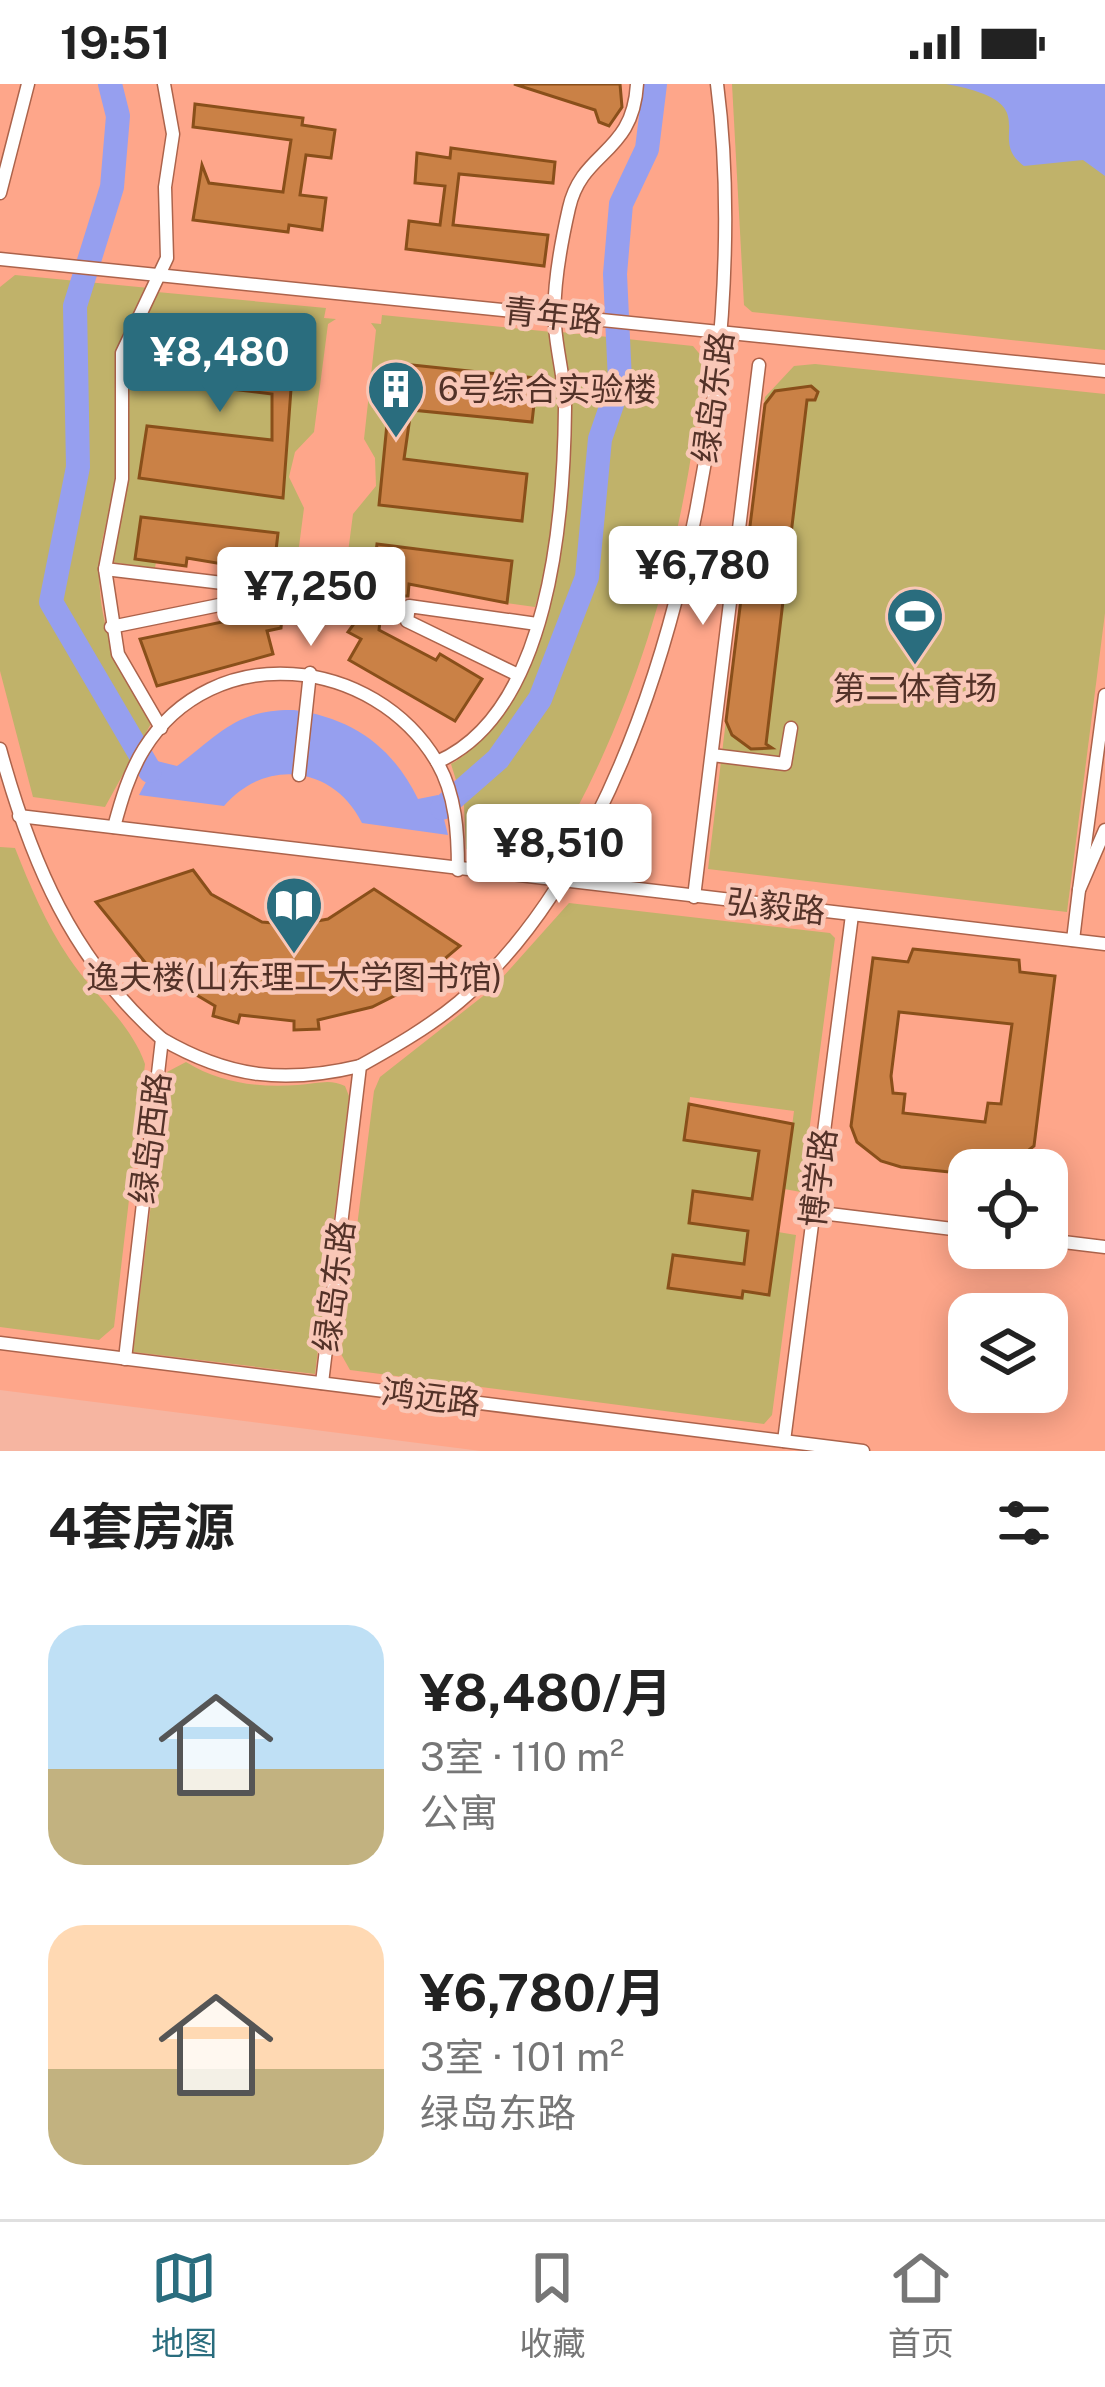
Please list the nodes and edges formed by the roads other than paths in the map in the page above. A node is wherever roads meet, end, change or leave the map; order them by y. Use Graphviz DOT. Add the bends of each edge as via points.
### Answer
graph roads {
  1 [pos="28,84"];
  2 [pos="164,84"];
  3 [pos="637,84"];
  4 [pos="717,84"];
  5 [pos="0,193"];
  6 [pos="0,259"];
  7 [pos="162,275"];
  8 [pos="555,315"];
  9 [pos="722,332"];
  10 [pos="760,365"];
  11 [pos="1105,370"];
  12 [pos="105,569"];
  13 [pos="537,624"];
  14 [pos="111,627"];
  15 [pos="310,673"];
  16 [pos="518,675"];
  17 [pos="1105,695"];
  18 [pos="161,728"];
  19 [pos="790,728"];
  20 [pos="0,748"];
  21 [pos="712,755"];
  22 [pos="437,763"];
  23 [pos="299,775"];
  24 [pos="19,816"];
  25 [pos="114,827"];
  26 [pos="1105,830"];
  27 [pos="458,870"];
  28 [pos="555,881"];
  29 [pos="1079,890"];
  30 [pos="694,897"];
  31 [pos="852,915"];
  32 [pos="1073,940"];
  33 [pos="1105,944"];
  34 [pos="162,1039"];
  35 [pos="360,1066"];
  36 [pos="813,1212"];
  37 [pos="948,1228"];
  38 [pos="1068,1243"];
  39 [pos="1105,1247"];
  40 [pos="0,1343"];
  41 [pos="124,1359"];
  42 [pos="322,1384"];
  43 [pos="784,1441"];
  44 [pos="863,1451"];
  1 -- 5 [label="street"];
  2 -- 7 [label="street" via="173,134"];
  3 -- 8 [label="street" via="628,128 574,188"];
  4 -- 9 [label="street, 绿岛东路"];
  6 -- 7 [label="street, 青年路"];
  7 -- 8 [label="street, 青年路"];
  7 -- 12 [label="street" via="122,353 122,479"];
  8 -- 9 [label="street, 青年路"];
  8 -- 13 [label="street" via="563,452"];
  9 -- 11 [label="street, 青年路"];
  9 -- 28 [label="street, 绿岛东路" via="699,507 658,656 608,789"];
  10 -- 21 [label="street"];
  12 -- 14 [label="street"];
  12 -- 14 [label="street" via="231,584 229,603"];
  13 -- 16 [label="street"];
  13 -- 16 [label="street" via="409,606 407,621"];
  14 -- 18 [label="street" via="129,679"];
  15 -- 18 [label="street" via="240,679 200,696"];
  15 -- 22 [label="street" via="392,708"];
  15 -- 23 [label="street"];
  16 -- 22 [label="street" via="485,730"];
  17 -- 29 [label="street"];
  18 -- 25 [label="street" via="133,771"];
  19 -- 21 [label="street" via="785,764"];
  20 -- 24 [label="street, 绿岛西路"];
  21 -- 30 [label="street"];
  22 -- 27 [label="street" via="454,810"];
  24 -- 25 [label="street, 弘毅路"];
  24 -- 34 [label="street, 绿岛西路" via="62,920 94,969"];
  25 -- 27 [label="street, 弘毅路"];
  26 -- 29 [label="street"];
  27 -- 28 [label="street, 弘毅路"];
  28 -- 30 [label="street, 弘毅路"];
  28 -- 35 [label="street, 绿岛东路" via="502,958 460,1001"];
  29 -- 32 [label="street"];
  30 -- 31 [label="street, 弘毅路"];
  31 -- 32 [label="street, 弘毅路"];
  31 -- 36 [label="street, 博学路"];
  32 -- 33 [label="street, 弘毅路"];
  34 -- 35 [label="street" via="199,1061 260,1077"];
  34 -- 41 [label="street, 绿岛西路"];
  35 -- 42 [label="street, 绿岛东路"];
  36 -- 37 [label="street"];
  36 -- 43 [label="street, 博学路"];
  38 -- 39 [label="street"];
  40 -- 41 [label="street, 鸿远路"];
  41 -- 42 [label="street, 鸿远路"];
  42 -- 43 [label="street, 鸿远路"];
  43 -- 44 [label="street, 鸿远路"];
}
